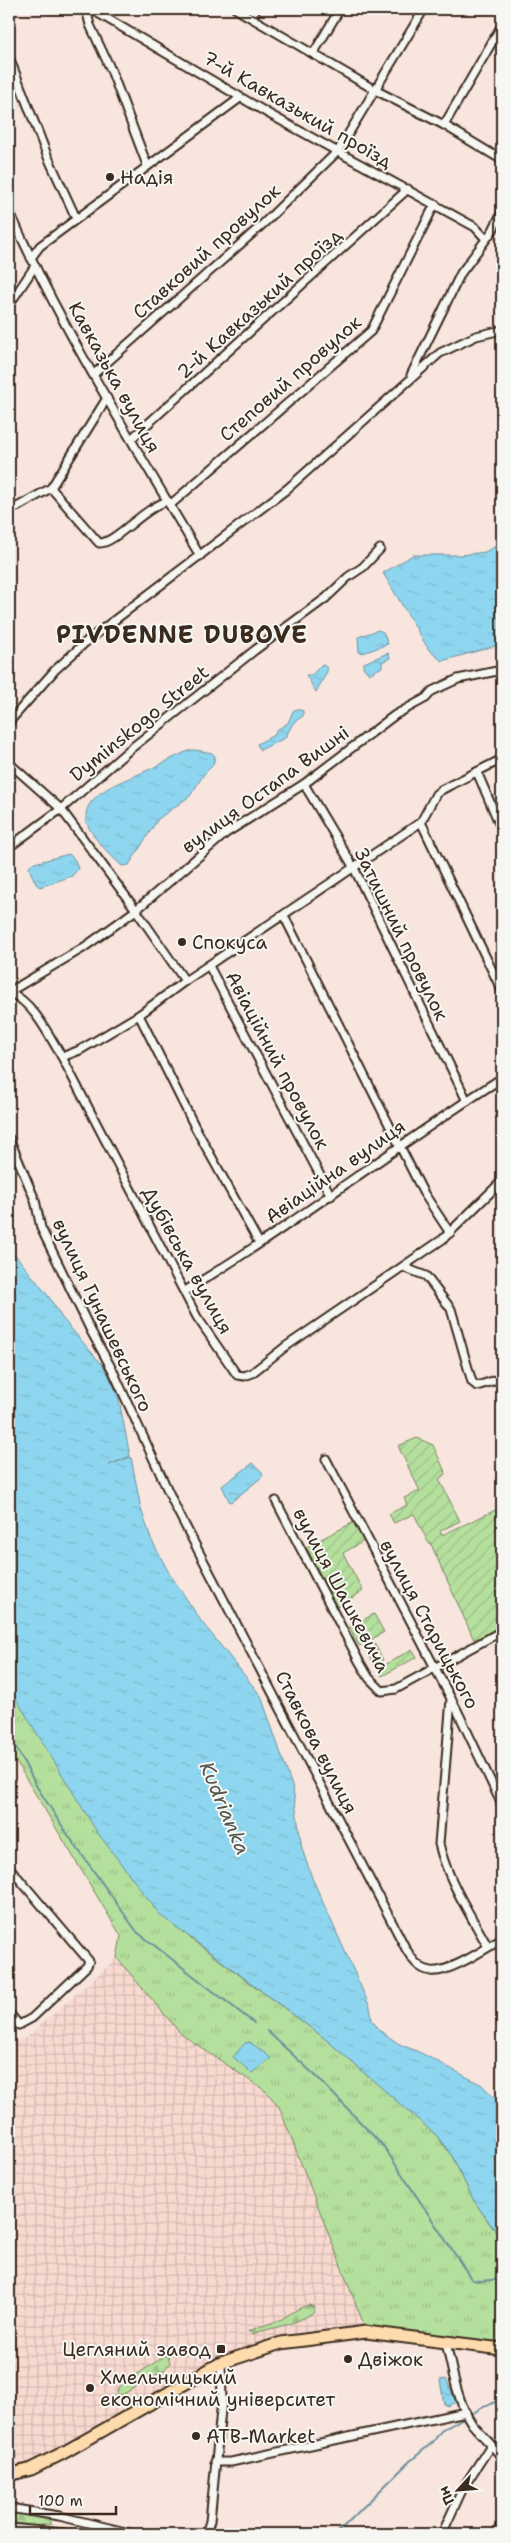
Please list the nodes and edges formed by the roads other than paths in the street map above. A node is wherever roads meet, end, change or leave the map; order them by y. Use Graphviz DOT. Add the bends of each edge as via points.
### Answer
graph roads {
  1 [pos="86,9"];
  2 [pos="91,9"];
  3 [pos="236,9"];
  4 [pos="256,9"];
  5 [pos="340,9"];
  6 [pos="424,9"];
  7 [pos="252,18"];
  8 [pos="502,25"];
  9 [pos="313,54"];
  10 [pos="9,57"];
  11 [pos="375,90"];
  12 [pos="240,98"];
  13 [pos="444,125"];
  14 [pos="338,151"];
  15 [pos="502,160"];
  16 [pos="147,165"];
  17 [pos="408,189"];
  18 [pos="435,204"];
  19 [pos="9,210"];
  20 [pos="502,212"];
  21 [pos="76,218"];
  22 [pos="486,239"];
  23 [pos="31,258"];
  24 [pos="35,266"];
  25 [pos="9,305"];
  26 [pos="502,330"];
  27 [pos="94,374"];
  28 [pos="406,384"];
  29 [pos="106,398"];
  30 [pos="130,439"];
  31 [pos="51,488"];
  32 [pos="169,503"];
  33 [pos="9,508"];
  34 [pos="380,549"];
  35 [pos="200,556"];
  36 [pos="502,670"];
  37 [pos="9,722"];
  38 [pos="502,759"];
  39 [pos="9,763"];
  40 [pos="477,772"];
  41 [pos="304,784"];
  42 [pos="61,809"];
  43 [pos="421,822"];
  44 [pos="502,830"];
  45 [pos="12,845"];
  46 [pos="354,868"];
  47 [pos="136,910"];
  48 [pos="284,916"];
  49 [pos="209,966"];
  50 [pos="185,981"];
  51 [pos="502,991"];
  52 [pos="9,992"];
  53 [pos="139,1015"];
  54 [pos="62,1057"];
  55 [pos="502,1078"];
  56 [pos="466,1101"];
  57 [pos="9,1138"];
  58 [pos="399,1146"];
  59 [pos="502,1181"];
  60 [pos="331,1196"];
  61 [pos="450,1233"];
  62 [pos="259,1243"];
  63 [pos="403,1267"];
  64 [pos="185,1291"];
  65 [pos="502,1378"];
  66 [pos="147,1449"];
  67 [pos="326,1459"];
  68 [pos="276,1502"];
  69 [pos="502,1631"];
  70 [pos="434,1666"];
  71 [pos="451,1699"];
  72 [pos="458,1712"];
  73 [pos="450,1715"];
  74 [pos="502,1805"];
  75 [pos="9,1867"];
  76 [pos="502,1939"];
  77 [pos="488,1947"];
  78 [pos="9,2013"];
  79 [pos="446,2342"];
  80 [pos="502,2349"];
  81 [pos="222,2363"];
  82 [pos="466,2412"];
  83 [pos="491,2445"];
  84 [pos="502,2457"];
  85 [pos="215,2462"];
  86 [pos="9,2475"];
  87 [pos="9,2508"];
  88 [pos="9,2528"];
  89 [pos="75,2534"];
  90 [pos="134,2534"];
  91 [pos="206,2534"];
  92 [pos="442,2534"];
  1 -- 16 [label="street"];
  2 -- 12 [label="street, 7-й Кавказький проїзд"];
  3 -- 7 [label="street"];
  4 -- 7 [label="street"];
  5 -- 9 [label="street"];
  6 -- 11 [label="street, Ставковий провулок"];
  7 -- 9 [label="street"];
  8 -- 13 [label="street"];
  9 -- 11 [label="street"];
  10 -- 21 [label="street" via="47,155"];
  11 -- 13 [label="street"];
  11 -- 14 [label="street, Ставковий провулок"];
  12 -- 14 [label="street, 7-й Кавказький проїзд"];
  12 -- 16 [label="street"];
  13 -- 15 [label="street"];
  14 -- 17 [label="street, 7-й Кавказький проїзд"];
  14 -- 27 [label="street, Ставковий провулок" via="263,224"];
  16 -- 21 [label="street"];
  17 -- 18 [label="street, 7-й Кавказький проїзд"];
  17 -- 30 [label="street, 2-й Кавказький проїзд"];
  18 -- 22 [label="street, 7-й Кавказький проїзд" via="475,226"];
  18 -- 32 [label="street, Степовий провулок" via="371,331"];
  19 -- 23 [label="street, Кавказька вулиця"];
  20 -- 22 [label="street"];
  21 -- 23 [label="street" via="40,246"];
  22 -- 28 [label="street" via="461,273"];
  23 -- 24 [label="street, Кавказька вулиця"];
  24 -- 25 [label="street"];
  24 -- 27 [label="street, Кавказька вулиця"];
  26 -- 28 [label="street" via="455,344 440,353"];
  27 -- 29 [label="street, Кавказька вулиця"];
  28 -- 35 [label="street" via="287,489"];
  29 -- 30 [label="street, Кавказька вулиця"];
  29 -- 31 [label="street"];
  30 -- 32 [label="street, Кавказька вулиця"];
  31 -- 32 [label="street, Степовий провулок" via="99,543 114,539 146,511"];
  31 -- 33 [label="street" via="17,507"];
  32 -- 35 [label="street, Кавказька вулиця"];
  34 -- 42 [label="street, Dyminskogo Street" via="326,598 159,726"];
  35 -- 37 [label="street" via="87,641 55,670"];
  36 -- 41 [label="street, вулиця Остапа Вишні" via="458,679 432,691 426,698 379,726"];
  38 -- 40 [label="street"];
  39 -- 42 [label="street"];
  40 -- 43 [label="street" via="436,794"];
  40 -- 44 [label="street"];
  41 -- 46 [label="street, Затишний провулок"];
  41 -- 47 [label="street, вулиця Остапа Вишні" via="226,833"];
  42 -- 45 [label="street, Dyminskogo Street"];
  42 -- 47 [label="street"];
  43 -- 46 [label="street"];
  43 -- 51 [label="street"];
  46 -- 48 [label="street"];
  46 -- 56 [label="street, Затишний провулок"];
  47 -- 50 [label="street"];
  47 -- 52 [label="street, вулиця Остапа Вишні" via="83,948"];
  48 -- 49 [label="street"];
  48 -- 58 [label="street"];
  49 -- 50 [label="street"];
  49 -- 60 [label="street, Авіаційний провулок"];
  50 -- 53 [label="street"];
  52 -- 54 [label="street, Дубівська вулиця" via="39,1019"];
  53 -- 54 [label="street"];
  53 -- 62 [label="street"];
  54 -- 64 [label="street, Дубівська вулиця"];
  55 -- 56 [label="street, Авіаційна вулиця"];
  56 -- 58 [label="street, Авіаційна вулиця"];
  57 -- 66 [label="street, вулиця Гунашевського" via="35,1200 41,1228 113,1371"];
  58 -- 60 [label="street, Авіаційна вулиця"];
  58 -- 61 [label="street" via="423,1192"];
  59 -- 61 [label="street, Дубівська вулиця"];
  60 -- 62 [label="street, Авіаційна вулиця"];
  61 -- 63 [label="street, Дубівська вулиця"];
  62 -- 64 [label="street, Авіаційна вулиця"];
  63 -- 64 [label="street, Дубівська вулиця" via="244,1376 238,1376 234,1371"];
  63 -- 65 [label="street" via="426,1276 451,1309 472,1382 477,1386"];
  66 -- 77 [label="street, Ставкова вулиця" via="413,1961 422,1968 441,1971"];
  67 -- 70 [label="street, вулиця Старицького"];
  68 -- 70 [label="street, вулиця Шашкевича" via="369,1678 382,1691 396,1688"];
  69 -- 70 [label="street"];
  70 -- 71 [label="street, вулиця Старицького"];
  71 -- 72 [label="street, вулиця Старицького"];
  71 -- 73 [label="street"];
  72 -- 73 [label="street"];
  72 -- 74 [label="street, вулиця Старицького"];
  73 -- 77 [label="street" via="439,1844 442,1859"];
  75 -- 78 [label="street" via="89,1961 32,2018 19,2024"];
  76 -- 77 [label="street, Ставкова вулиця"];
  79 -- 80 [label="main road"];
  79 -- 81 [label="main road" via="366,2332 281,2343"];
  79 -- 82 [label="street"];
  81 -- 85 [label="street" via="222,2400"];
  81 -- 86 [label="main road" via="63,2453"];
  82 -- 83 [label="street"];
  82 -- 85 [label="street" via="231,2462"];
  83 -- 84 [label="street"];
  83 -- 92 [label="street" via="463,2488"];
  85 -- 91 [label="street"];
  87 -- 90 [label="street"];
  88 -- 89 [label="street"];
}
